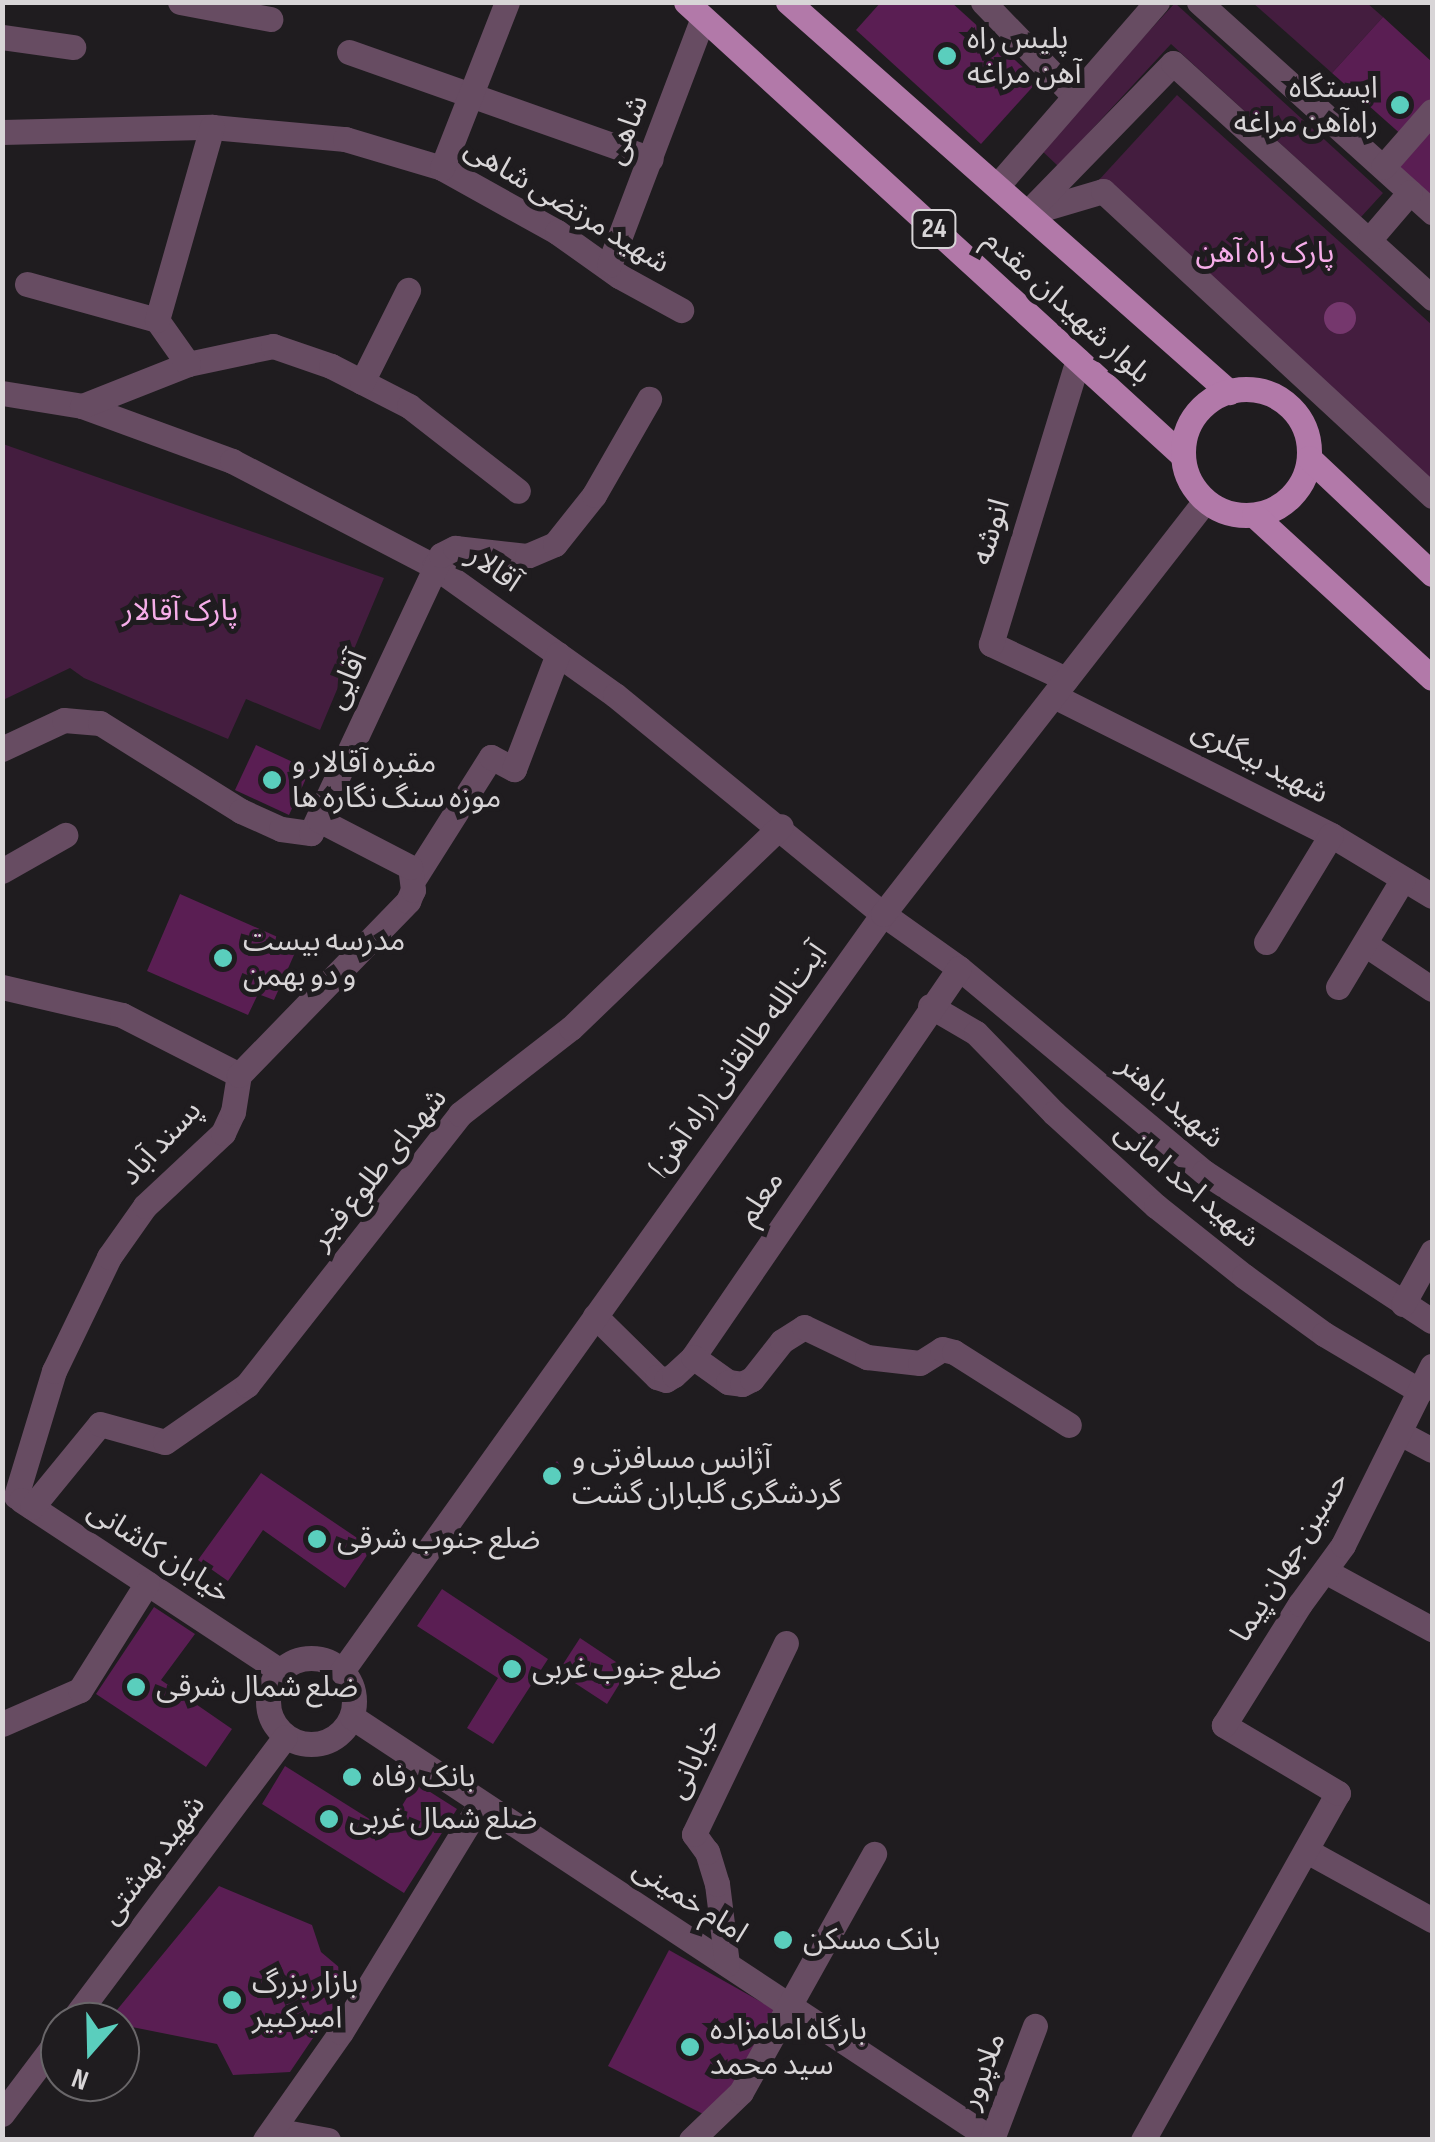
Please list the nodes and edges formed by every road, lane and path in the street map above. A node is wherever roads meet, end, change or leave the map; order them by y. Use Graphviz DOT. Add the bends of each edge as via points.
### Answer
graph roads {
  1 [pos="180,2"];
  2 [pos="506,2"];
  3 [pos="788,2"];
  4 [pos="983,2"];
  5 [pos="1157,2"];
  6 [pos="1199,2"];
  7 [pos="695,10"];
  8 [pos="270,19"];
  9 [pos="2,37"];
  10 [pos="74,47"];
  11 [pos="349,52"];
  12 [pos="471,94"];
  13 [pos="1074,96"];
  14 [pos="1432,112"];
  15 [pos="212,127"];
  16 [pos="2,132"];
  17 [pos="651,159"];
  18 [pos="1383,167"];
  19 [pos="442,168"];
  20 [pos="997,186"];
  21 [pos="1410,192"];
  22 [pos="1432,212"];
  23 [pos="1027,214"];
  24 [pos="1369,240"];
  25 [pos="609,265"];
  26 [pos="27,284"];
  27 [pos="408,290"];
  28 [pos="1432,298"];
  29 [pos="681,310"];
  30 [pos="157,320"];
  31 [pos="1078,360"];
  32 [pos="188,364"];
  33 [pos="362,382"];
  34 [pos="1229,392"];
  35 [pos="2,393"];
  36 [pos="649,399"];
  37 [pos="82,406"];
  38 [pos="1183,456"];
  39 [pos="1309,458"];
  40 [pos="518,491"];
  41 [pos="1432,496"];
  42 [pos="1206,501"];
  43 [pos="1254,515"];
  44 [pos="434,566"];
  45 [pos="1432,574"];
  46 [pos="558,654"];
  47 [pos="1432,678"];
  48 [pos="1060,687"];
  49 [pos="2,750"];
  50 [pos="319,820"];
  51 [pos="781,826"];
  52 [pos="1331,834"];
  53 [pos="65,835"];
  54 [pos="2,871"];
  55 [pos="415,877"];
  56 [pos="1402,879"];
  57 [pos="1432,896"];
  58 [pos="883,914"];
  59 [pos="1266,942"];
  60 [pos="1365,944"];
  61 [pos="960,968"];
  62 [pos="2,988"];
  63 [pos="1338,988"];
  64 [pos="1432,988"];
  65 [pos="930,1006"];
  66 [pos="239,1075"];
  67 [pos="1432,1252"];
  68 [pos="1402,1304"];
  69 [pos="595,1316"];
  70 [pos="1432,1320"];
  71 [pos="693,1357"];
  72 [pos="1432,1366"];
  73 [pos="1420,1390"];
  74 [pos="1069,1426"];
  75 [pos="1400,1432"];
  76 [pos="1432,1450"];
  77 [pos="17,1497"];
  78 [pos="1325,1571"];
  79 [pos="147,1583"];
  80 [pos="1432,1628"];
  81 [pos="786,1643"];
  82 [pos="280,1671"];
  83 [pos="342,1671"];
  84 [pos="352,1717"];
  85 [pos="2,1724"];
  86 [pos="286,1737"];
  87 [pos="481,1802"];
  88 [pos="1307,1851"];
  89 [pos="874,1854"];
  90 [pos="1432,1920"];
  91 [pos="727,1964"];
  92 [pos="87,2002"];
  93 [pos="791,2006"];
  94 [pos="1035,2026"];
  95 [pos="40,2064"];
  96 [pos="2,2114"];
  97 [pos="269,2135"];
  98 [pos="992,2139"];
  99 [pos="328,2140"];
  100 [pos="691,2140"];
  101 [pos="1143,2140"];
  1 -- 8 [label="street"];
  2 -- 12 [label="street"];
  3 -- 20 [label="main road, بلوار شهیدان مقدم / 24"];
  4 -- 13 [label="street"];
  5 -- 13 [label="street"];
  6 -- 18 [label="street"];
  7 -- 17 [label="street, شاهی"];
  7 -- 31 [label="main road, بلوار شهیدان مقدم / 24"];
  9 -- 10 [label="street"];
  11 -- 12 [label="street"];
  12 -- 17 [label="street"];
  12 -- 19 [label="street"];
  13 -- 20 [label="street"];
  14 -- 18 [label="street"];
  15 -- 16 [label="street, شهید مرتضی شاهی"];
  15 -- 19 [label="street, شهید مرتضی شاهی" via="345,140"];
  15 -- 30 [label="street"];
  17 -- 25 [label="street, شاهی"];
  18 -- 21 [label="street"];
  19 -- 25 [label="street, شهید مرتضی شاهی"];
  20 -- 23 [label="main road, بلوار شهیدان مقدم / 24"];
  21 -- 22 [label="street"];
  21 -- 24 [label="street"];
  23 -- 24 [label="street" via="1173,63"];
  23 -- 34 [label="main road, بلوار شهیدان مقدم / 24"];
  23 -- 41 [label="street" via="1103,191"];
  24 -- 28 [label="street"];
  25 -- 29 [label="street, شهید مرتضی شاهی"];
  26 -- 30 [label="street"];
  27 -- 33 [label="street"];
  30 -- 32 [label="street"];
  31 -- 38 [label="main road, بلوار شهیدان مقدم / 24"];
  31 -- 48 [label="street, انوشه" via="991,644"];
  32 -- 33 [label="street" via="274,346"];
  32 -- 37 [label="street"];
  33 -- 40 [label="street" via="409,406"];
  34 -- 38 [label="main road" via="1200,409"];
  34 -- 39 [label="main road" via="1250,389 1288,405 1301,422"];
  35 -- 37 [label="street, آقالار"];
  36 -- 44 [label="street" via="594,496 555,544 528,556 456,548"];
  37 -- 44 [label="street, آقالار" via="232,462"];
  38 -- 42 [label="main road, 24"];
  39 -- 43 [label="main road" via="1285,502"];
  39 -- 45 [label="main road"];
  42 -- 43 [label="main road"];
  42 -- 48 [label="street, (راه آهن) آیت‌الله طالقانی"];
  43 -- 47 [label="main road"];
  44 -- 46 [label="street, آقالار"];
  44 -- 50 [label="street, آقایی"];
  46 -- 51 [label="street, آقالار"];
  46 -- 55 [label="street" via="514,770 491,757"];
  48 -- 52 [label="street, شهید بیگلری"];
  48 -- 58 [label="street, (راه آهن) آیت‌الله طالقانی"];
  49 -- 50 [label="street" via="81,718 281,830 308,834"];
  50 -- 55 [label="street" via="394,856"];
  51 -- 58 [label="street, آقالار"];
  51 -- 77 [label="street, شهدای طلوع فجر" via="570,1028 460,1114 246,1385 165,1442 100,1424"];
  52 -- 56 [label="street, شهید بیگلری"];
  52 -- 59 [label="street"];
  53 -- 54 [label="street"];
  55 -- 66 [label="street" via="408,901"];
  56 -- 57 [label="street, شهید بیگلری"];
  56 -- 60 [label="street"];
  58 -- 61 [label="street, شهید باهنر"];
  58 -- 69 [label="street, (راه آهن) آیت‌الله طالقانی"];
  60 -- 63 [label="street"];
  60 -- 64 [label="street"];
  61 -- 65 [label="street, معلم"];
  61 -- 68 [label="street, شهید باهنر" via="1204,1172"];
  62 -- 66 [label="street" via="122,1015"];
  65 -- 71 [label="street, معلم"];
  65 -- 73 [label="street, شهید احد امانی" via="976,1032 1098,1153 1244,1276 1324,1334"];
  66 -- 77 [label="street, پسند آباد" via="222,1133 145,1206 109,1257 54,1371"];
  67 -- 68 [label="street"];
  68 -- 70 [label="street, شهید باهنر"];
  69 -- 71 [label="street" via="657,1377 666,1380"];
  69 -- 83 [label="street, (راه آهن) آیت‌الله طالقانی"];
  71 -- 74 [label="street" via="728,1382 742,1384 782,1340 804,1327 867,1358 920,1363 942,1350 954,1352"];
  72 -- 73 [label="street, حسین جهان پیما"];
  73 -- 75 [label="street, حسین جهان پیما"];
  75 -- 76 [label="street"];
  75 -- 78 [label="street, حسین جهان پیما"];
  77 -- 79 [label="street, خیابان کاشانی"];
  78 -- 80 [label="street"];
  78 -- 88 [label="street, حسین جهان پیما" via="1224,1726 1338,1793"];
  79 -- 82 [label="street, خیابان کاشانی"];
  79 -- 85 [label="street" via="80,1690"];
  81 -- 91 [label="street, خیابانی" via="694,1834 717,1884"];
  82 -- 83 [label="street" via="318,1658"];
  82 -- 86 [label="street" via="267,1697 275,1726"];
  83 -- 84 [label="street" via="354,1692"];
  84 -- 86 [label="street" via="324,1744"];
  84 -- 87 [label="street, امام خمینی"];
  86 -- 92 [label="street, شهید بهشتی"];
  87 -- 91 [label="street, امام خمینی"];
  87 -- 97 [label="street" via="372,1984"];
  88 -- 90 [label="street"];
  88 -- 101 [label="street"];
  89 -- 93 [label="street"];
  91 -- 93 [label="street, امام خمینی"];
  93 -- 98 [label="street, امام خمینی"];
  93 -- 100 [label="street" via="733,2103"];
  94 -- 98 [label="street, ملاپرور"];
  95 -- 96 [label="street"];
  97 -- 99 [label="street"];
}
